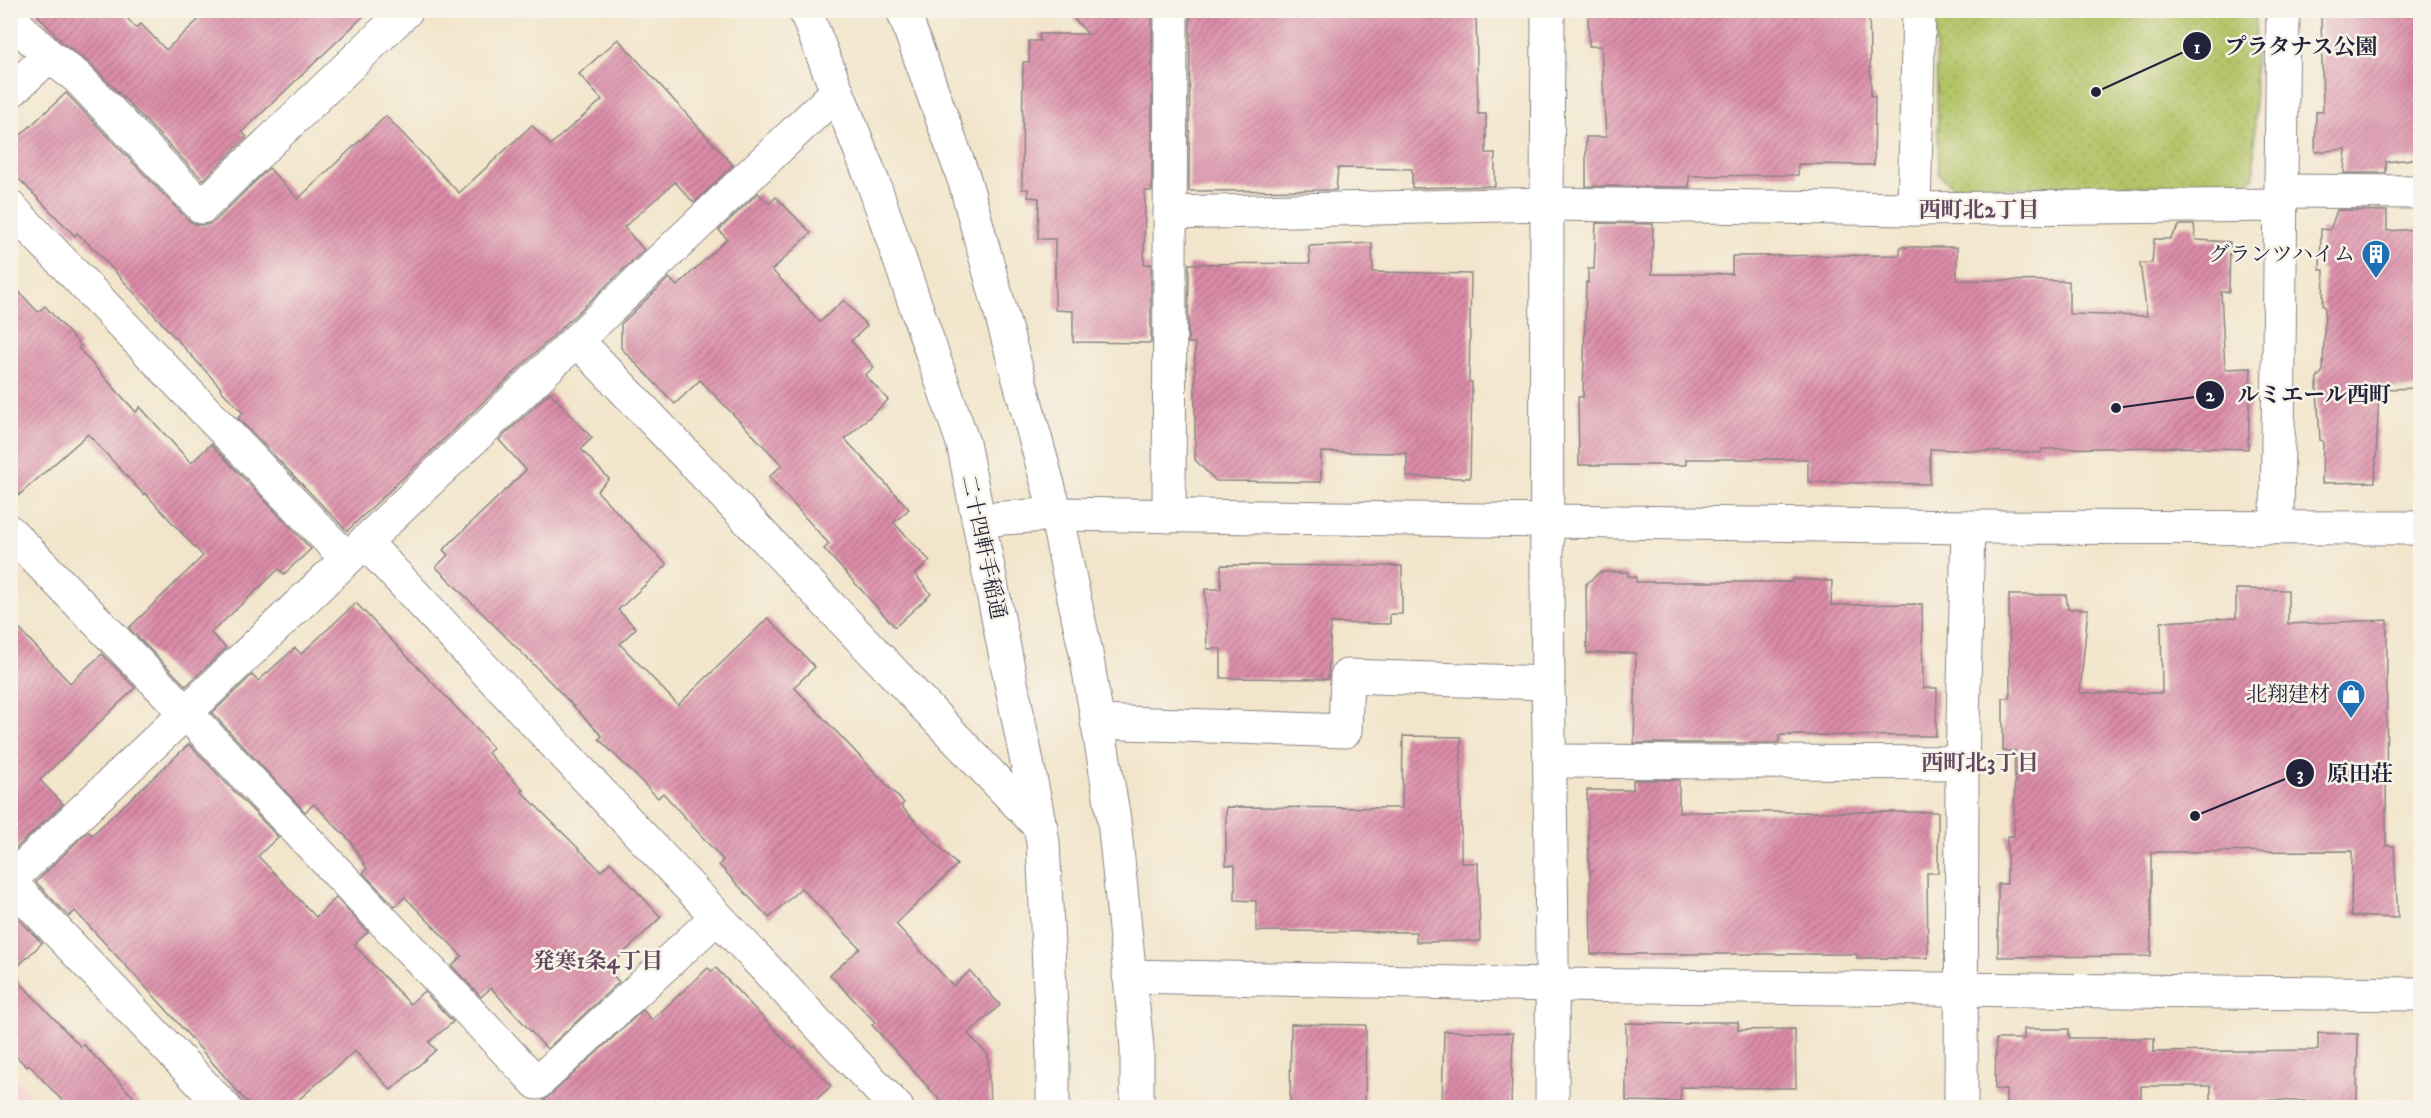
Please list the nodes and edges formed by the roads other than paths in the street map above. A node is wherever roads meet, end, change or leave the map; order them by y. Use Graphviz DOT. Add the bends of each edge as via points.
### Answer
graph roads {
  1 [pos="407,10"];
  2 [pos="805,10"];
  3 [pos="1171,10"];
  4 [pos="1548,10"];
  5 [pos="1918,10"];
  6 [pos="2283,10"];
  7 [pos="907,12"];
  8 [pos="10,18"];
  9 [pos="49,56"];
  10 [pos="10,92"];
  11 [pos="837,92"];
  12 [pos="2421,192"];
  13 [pos="2281,198"];
  14 [pos="1547,204"];
  15 [pos="10,207"];
  16 [pos="1914,209"];
  17 [pos="1170,213"];
  18 [pos="577,340"];
  19 [pos="1056,514"];
  20 [pos="1169,516"];
  21 [pos="979,520"];
  22 [pos="1548,521"];
  23 [pos="1968,526"];
  24 [pos="2277,526"];
  25 [pos="2421,528"];
  26 [pos="10,532"];
  27 [pos="356,551"];
  28 [pos="1548,683"];
  29 [pos="186,713"];
  30 [pos="1097,722"];
  31 [pos="1551,761"];
  32 [pos="1962,763"];
  33 [pos="1041,828"];
  34 [pos="10,881"];
  35 [pos="717,917"];
  36 [pos="1129,976"];
  37 [pos="1553,985"];
  38 [pos="1962,990"];
  39 [pos="2421,994"];
  40 [pos="225,1107"];
  41 [pos="897,1107"];
  42 [pos="1053,1107"];
  43 [pos="1137,1107"];
  44 [pos="1552,1107"];
  45 [pos="1961,1107"];
  1 -- 9 [label="street" via="202,207 77,77"];
  2 -- 11 [label="street, 二十四軒手稲通"];
  3 -- 17 [label="street"];
  4 -- 14 [label="street"];
  5 -- 16 [label="street"];
  6 -- 13 [label="street"];
  7 -- 19 [label="street" via="965,182"];
  8 -- 9 [label="street"];
  9 -- 10 [label="street"];
  11 -- 18 [label="street"];
  11 -- 21 [label="street, 二十四軒手稲通" via="874,185 963,443"];
  12 -- 13 [label="street"];
  13 -- 16 [label="street"];
  13 -- 24 [label="street"];
  14 -- 16 [label="street"];
  14 -- 17 [label="street"];
  14 -- 22 [label="street"];
  15 -- 27 [label="street"];
  17 -- 20 [label="street"];
  18 -- 27 [label="street"];
  18 -- 33 [label="street"];
  19 -- 20 [label="street"];
  19 -- 21 [label="street"];
  19 -- 30 [label="street"];
  20 -- 22 [label="street"];
  21 -- 33 [label="street, 二十四軒手稲通"];
  22 -- 23 [label="street"];
  22 -- 28 [label="street"];
  23 -- 24 [label="street"];
  23 -- 32 [label="street"];
  24 -- 25 [label="street"];
  26 -- 29 [label="street"];
  27 -- 29 [label="street"];
  27 -- 35 [label="street"];
  28 -- 30 [label="street" via="1347,676 1345,731"];
  28 -- 31 [label="street"];
  29 -- 34 [label="street"];
  29 -- 35 [label="street" via="537,1083"];
  30 -- 36 [label="street" via="1114,820"];
  31 -- 32 [label="street"];
  31 -- 37 [label="street"];
  32 -- 38 [label="street"];
  33 -- 42 [label="street, 二十四軒手稲通"];
  34 -- 40 [label="street"];
  35 -- 41 [label="street"];
  36 -- 37 [label="street"];
  36 -- 43 [label="street" via="1137,1047"];
  37 -- 38 [label="street"];
  37 -- 44 [label="street"];
  38 -- 39 [label="street"];
  38 -- 45 [label="street"];
}
